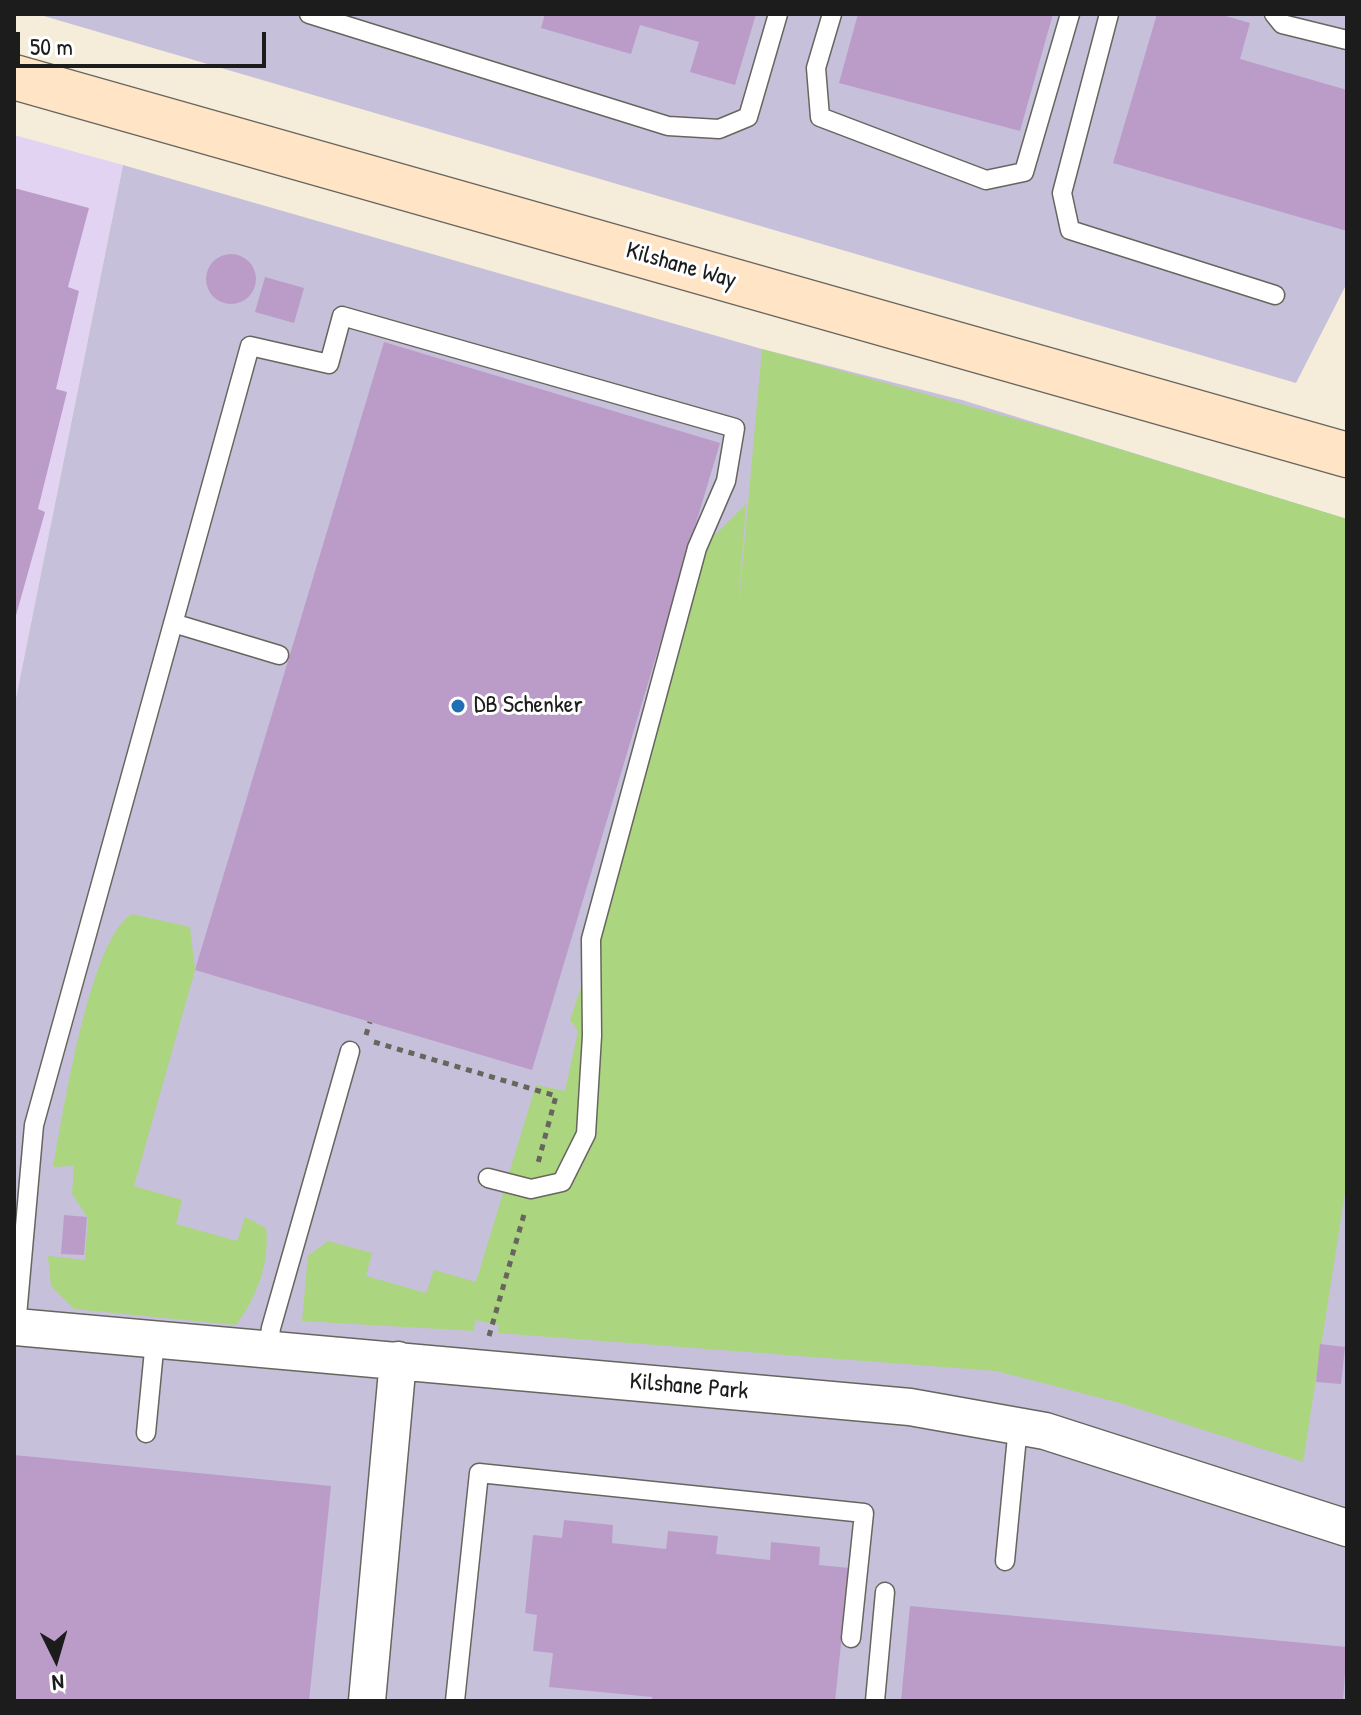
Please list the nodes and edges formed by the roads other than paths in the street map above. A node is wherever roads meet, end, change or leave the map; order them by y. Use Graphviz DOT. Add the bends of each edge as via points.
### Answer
graph roads {
  1 [pos="309,14"];
  2 [pos="778,14"];
  3 [pos="832,14"];
  4 [pos="1070,14"];
  5 [pos="1109,14"];
  6 [pos="1274,14"];
  7 [pos="1347,40"];
  8 [pos="14,77"];
  9 [pos="1275,295"];
  10 [pos="1347,455"];
  11 [pos="173,623"];
  12 [pos="279,655"];
  13 [pos="350,1051"];
  14 [pos="488,1178"];
  15 [pos="16,1327"];
  16 [pos="155,1340"];
  17 [pos="268,1350"];
  18 [pos="398,1360"];
  19 [pos="1018,1426"];
  20 [pos="146,1433"];
  21 [pos="1347,1528"];
  22 [pos="1005,1561"];
  23 [pos="885,1592"];
  24 [pos="851,1638"];
  25 [pos="367,1701"];
  26 [pos="455,1701"];
  27 [pos="875,1701"];
  1 -- 2 [label="lane" via="668,126 719,129 748,117"];
  3 -- 4 [label="lane" via="816,68 820,117 986,180 1024,172"];
  5 -- 9 [label="lane" via="1062,193 1070,230"];
  6 -- 7 [label="lane" via="1282,24"];
  8 -- 10 [label="street, Kilshane Way"];
  11 -- 12 [label="lane"];
  11 -- 14 [label="lane" via="250,346 329,364 342,316 735,428 726,481 697,548 591,939 586,1134 562,1182 531,1189"];
  11 -- 15 [label="lane" via="34,1125"];
  13 -- 17 [label="lane"];
  15 -- 16 [label="street, Kilshane Park"];
  16 -- 17 [label="street, Kilshane Park"];
  16 -- 20 [label="lane"];
  17 -- 18 [label="street, Kilshane Park"];
  18 -- 19 [label="street, Kilshane Park" via="910,1407"];
  18 -- 25 [label="street"];
  19 -- 21 [label="street, Kilshane Park"];
  19 -- 22 [label="lane"];
  23 -- 27 [label="lane"];
  24 -- 26 [label="lane" via="864,1513 479,1473"];
}
